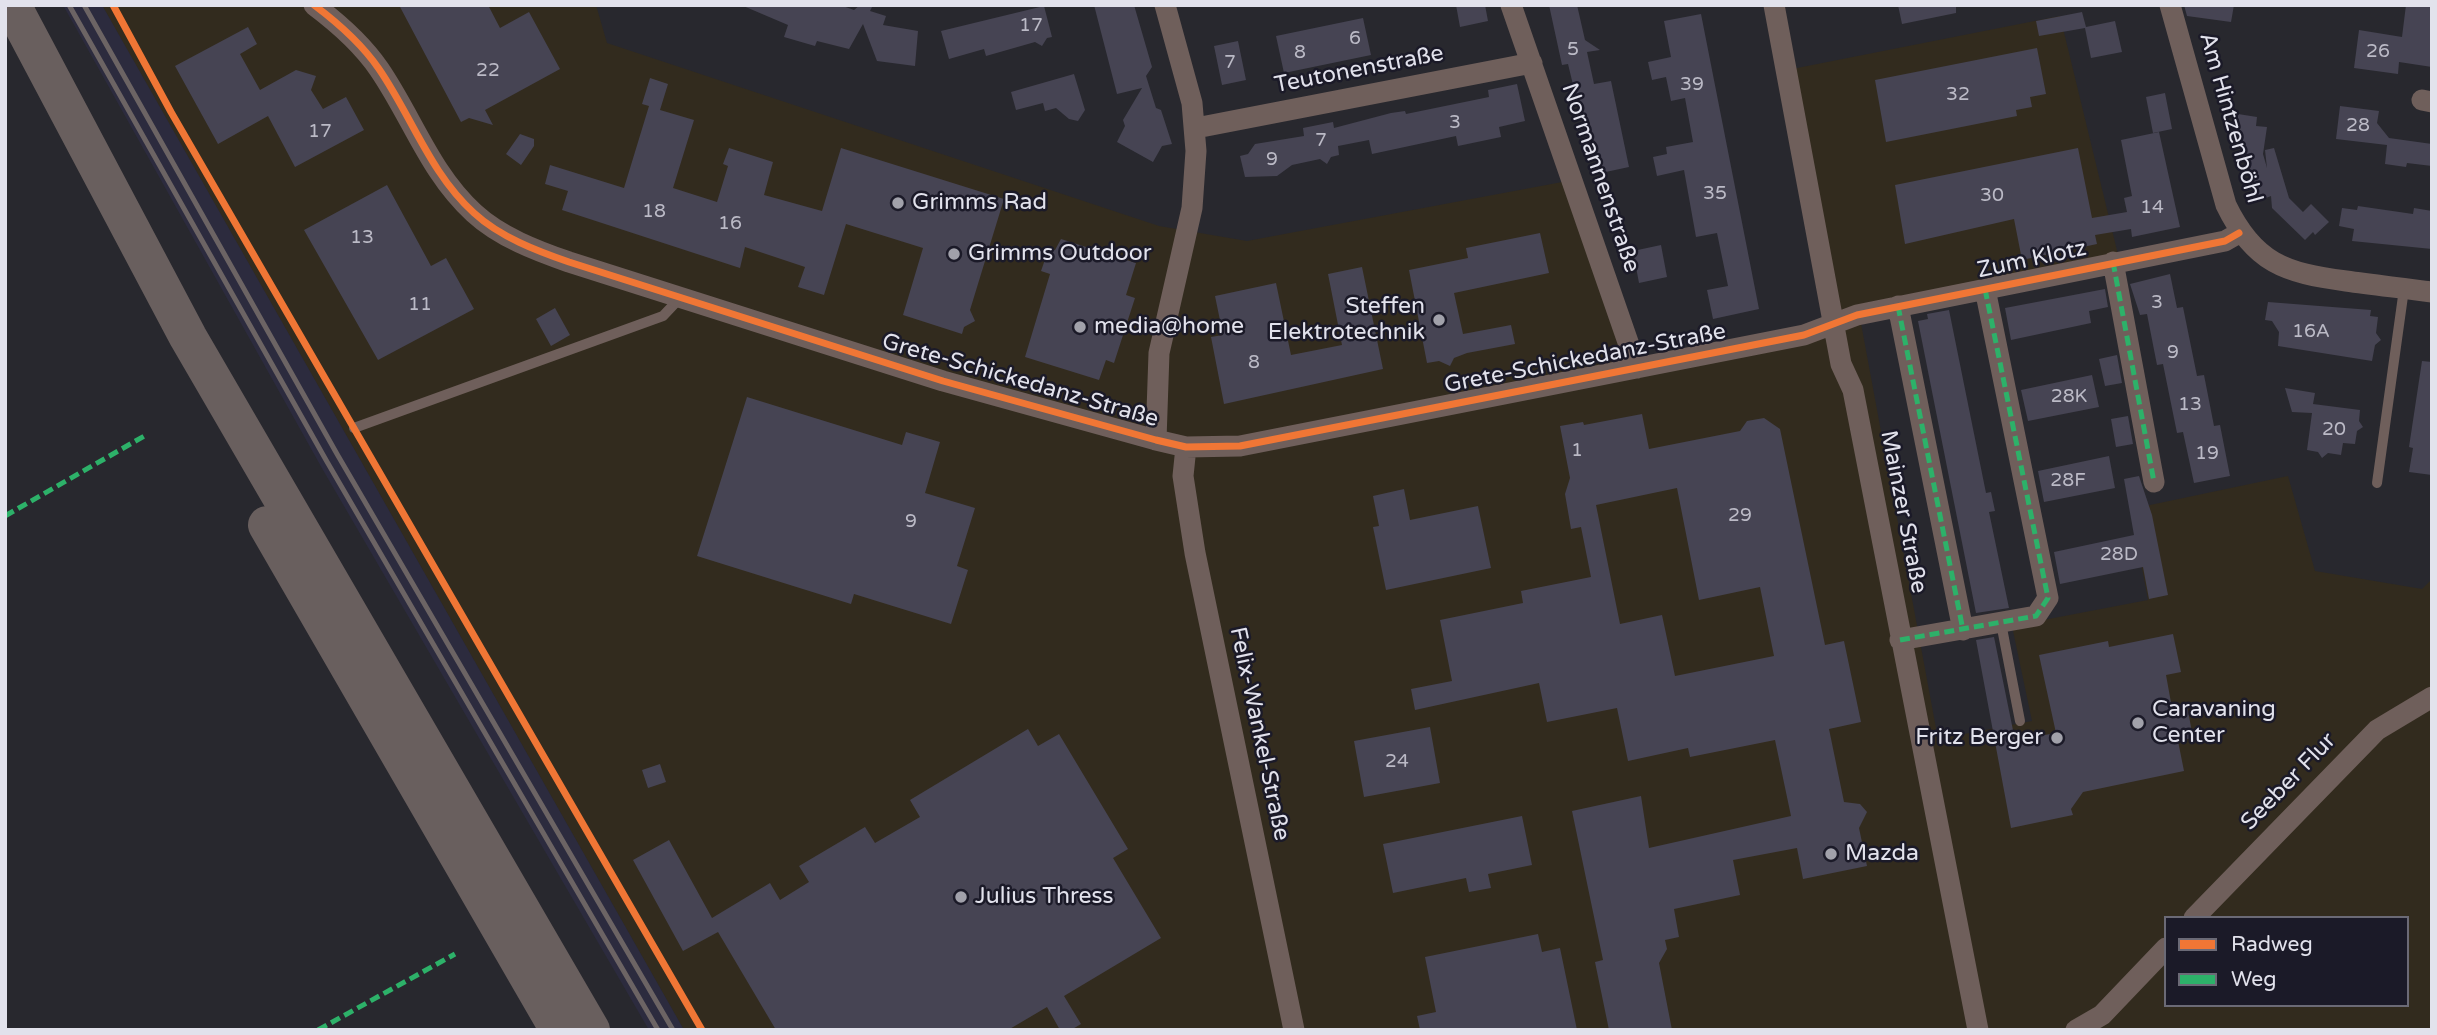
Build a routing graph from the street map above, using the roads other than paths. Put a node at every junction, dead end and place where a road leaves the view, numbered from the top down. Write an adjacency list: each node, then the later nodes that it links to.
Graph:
1 (12, 5): 32 (highway)
2 (314, 5): 15 (street, Grete-Schickedanz-Straße)
3 (1165, 5): 9 (street)
4 (1511, 5): 8 (street, Normannenstraße)
5 (1774, 5): 17 (street, Mainzer Straße)
6 (2170, 5): 10 (street, Am Hintzenböhl)
7 (5, 47): 31 (highway)
8 (1532, 63): 9 (street, Teutonenstraße); 18 (street, Normannenstraße)
9 (1196, 128): 20 (street)
10 (2239, 233): 11 (street, Zum Klotz); 13 (street, Am Hintzenböhl)
11 (2113, 262): 12 (street, Zum Klotz); 22 (street, Zum Klotz)
12 (1985, 289): 16 (street, Zum Klotz); 24 (street)
13 (2404, 289): 14 (street, Am Hintzenböhl); 23 (lane)
14 (2432, 292)
15 (680, 298): 19 (lane); 20 (street, Grete-Schickedanz-Straße)
16 (1898, 306): 17 (street, Zum Klotz); 25 (street)
17 (1834, 326): 18 (street, Grete-Schickedanz-Straße); 26 (street, Mainzer Straße)
18 (1637, 368): 21 (street, Grete-Schickedanz-Straße)
19 (354, 428)
20 (1156, 440): 21 (street, Grete-Schickedanz-Straße)
21 (1186, 447): 33 (street, Felix-Wankel-Straße)
22 (2154, 482)
23 (2377, 483)
24 (2001, 623): 25 (street); 28 (lane)
25 (1963, 630): 26 (street)
26 (1900, 640): 34 (street, Mainzer Straße)
27 (2432, 696): 29 (street, Seeber Flur)
28 (2020, 721)
29 (2196, 916)
30 (2164, 950): 35 (street)
31 (559, 1030)
32 (591, 1030)
33 (1294, 1030)
34 (1978, 1030)
35 (2076, 1030)

